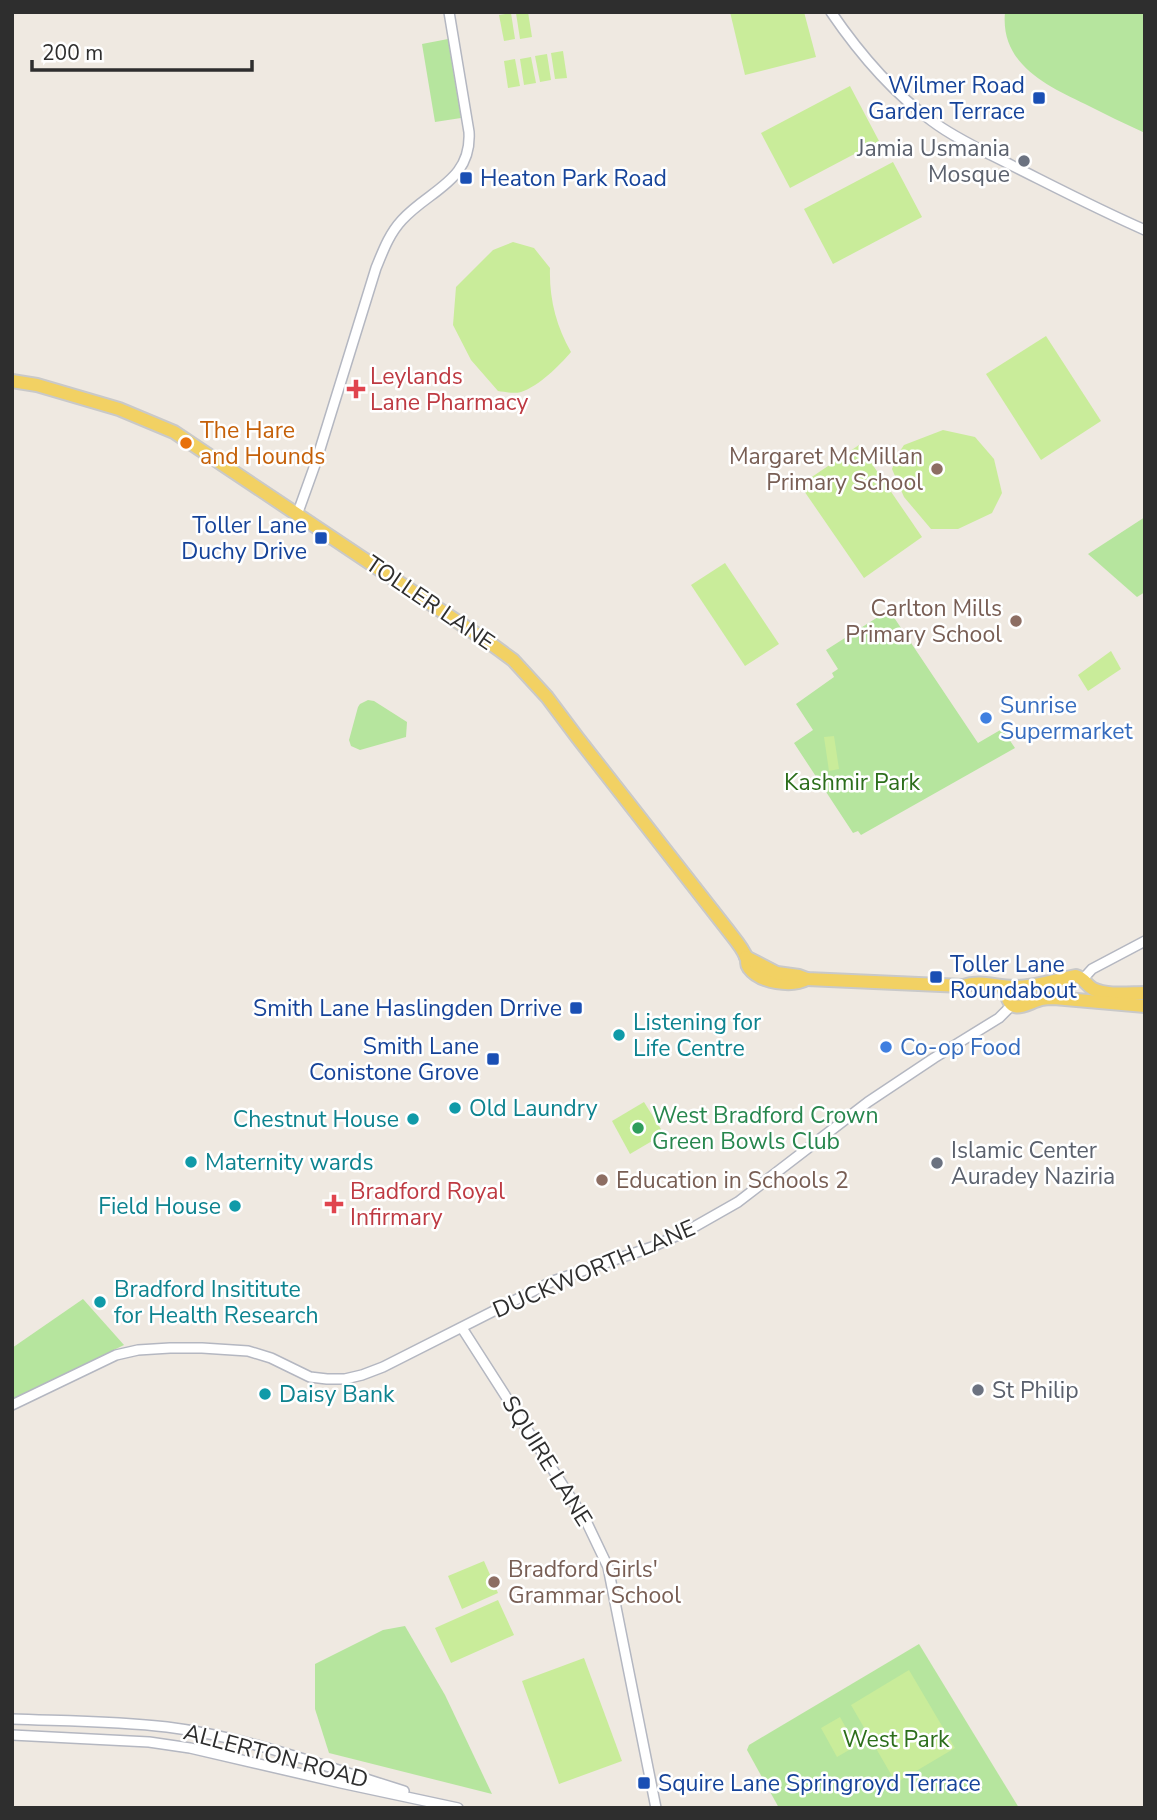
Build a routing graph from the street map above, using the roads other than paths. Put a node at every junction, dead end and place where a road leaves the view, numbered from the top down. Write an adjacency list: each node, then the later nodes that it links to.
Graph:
1 (449, 12): 5 (street)
2 (831, 12): 3 (street)
3 (1145, 230)
4 (12, 381): 5 (main road, TOLLER LANE)
5 (297, 514): 8 (main road, TOLLER LANE)
6 (1145, 941): 7 (street)
7 (1086, 983): 8 (main road, TOLLER LANE); 9 (main road); 10 (main road, TOLLER LANE)
8 (1011, 996): 9 (main road, TOLLER LANE); 11 (street, DUCKWORTH LANE)
9 (1077, 1000): 10 (main road, TOLLER LANE)
10 (1144, 1000)
11 (463, 1328): 12 (street, DUCKWORTH LANE); 16 (street, SQUIRE LANE)
12 (12, 1405)
13 (12, 1718): 15 (street, ALLERTON ROAD)
14 (12, 1735): 15 (street, ALLERTON ROAD)
15 (456, 1807)
16 (656, 1808)

